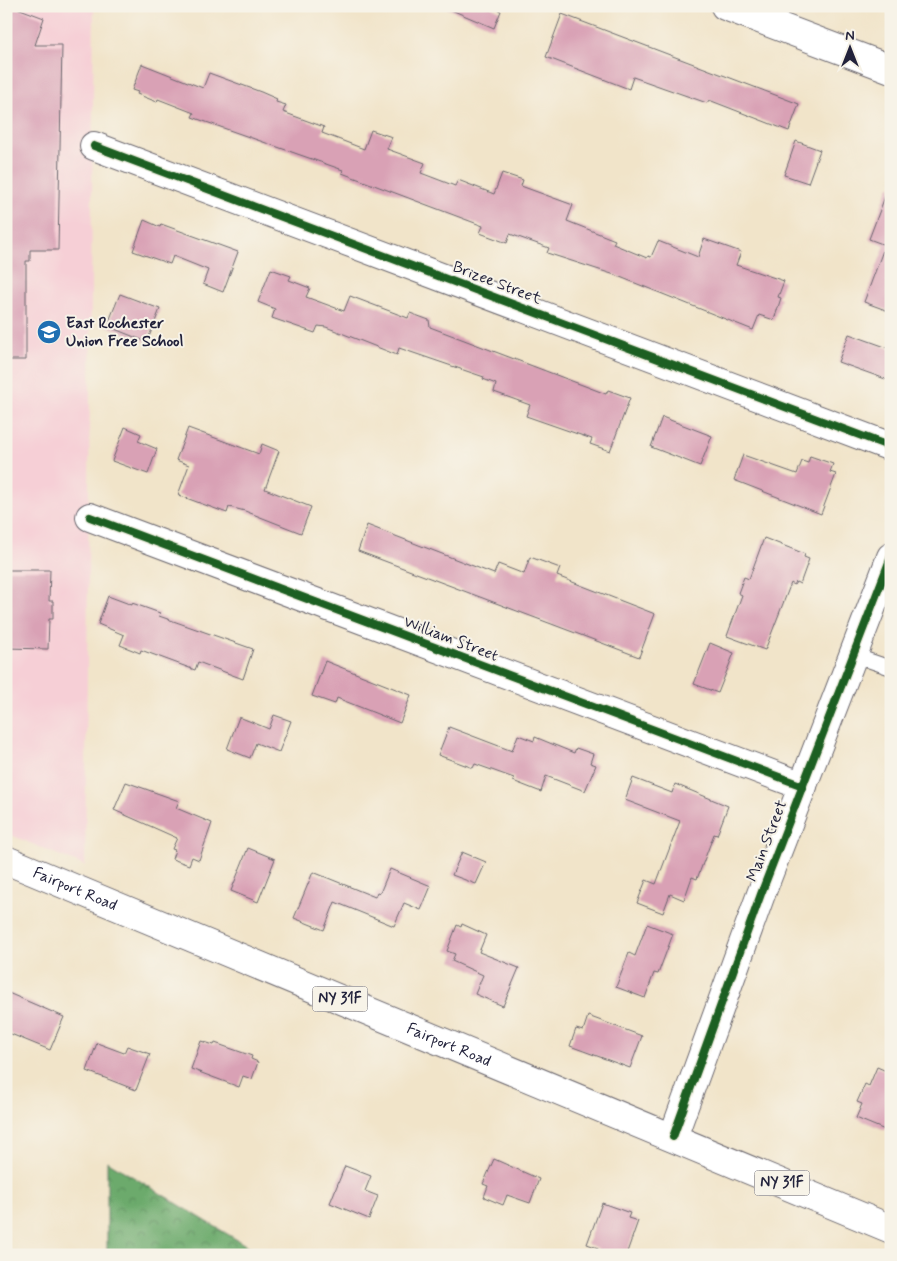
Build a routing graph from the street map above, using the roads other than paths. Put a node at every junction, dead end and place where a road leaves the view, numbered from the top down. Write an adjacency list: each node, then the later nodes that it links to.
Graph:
1 (725, 6): 2 (street)
2 (891, 69)
3 (94, 146): 4 (street, Brizee Street)
4 (891, 446)
5 (90, 518): 9 (street, William Street)
6 (891, 557): 7 (street, Main Street)
7 (853, 655): 8 (lane); 9 (street, Main Street)
8 (891, 668)
9 (803, 786): 11 (street, Main Street)
10 (6, 860): 11 (street, Fairport Road / NY 31F)
11 (673, 1137): 12 (street, Fairport Road / NY 31F)
12 (891, 1229)

